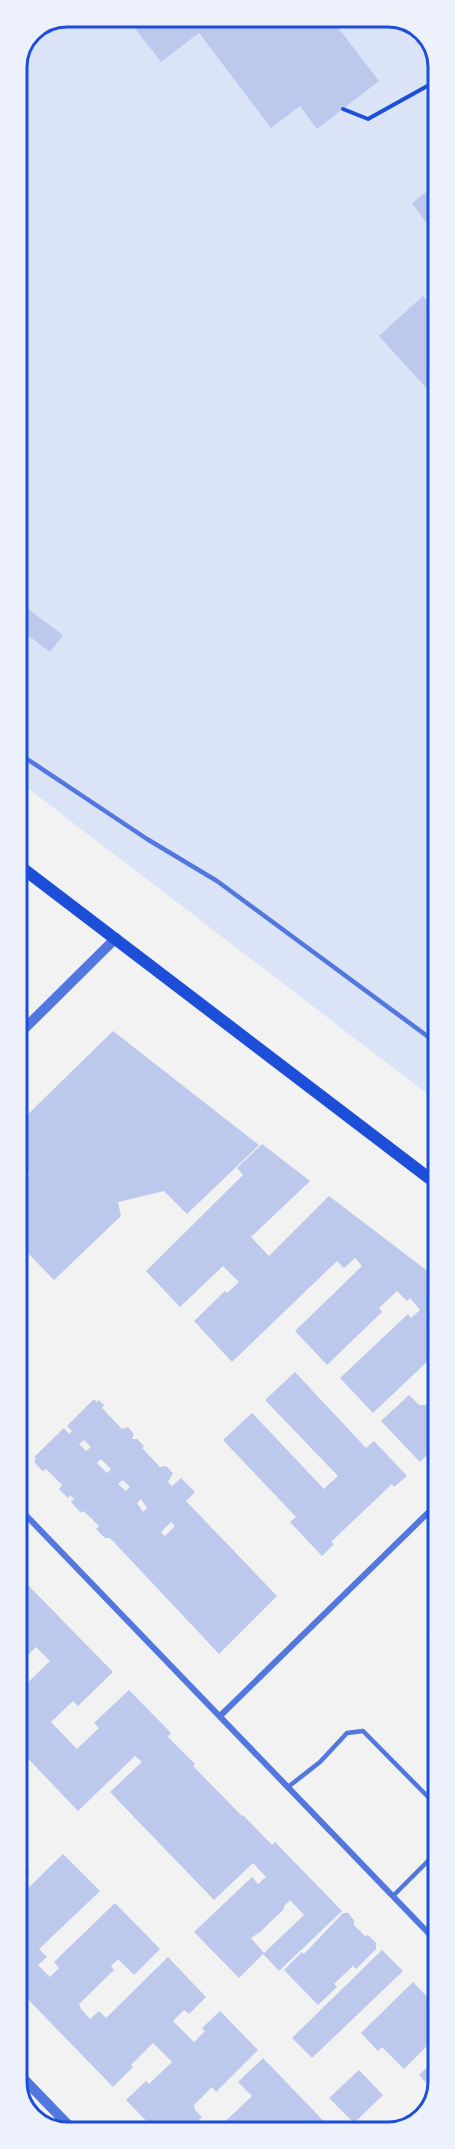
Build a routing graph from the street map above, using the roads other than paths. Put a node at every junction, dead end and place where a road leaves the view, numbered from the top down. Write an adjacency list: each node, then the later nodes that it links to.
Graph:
1 (27, 759): 5 (lane)
2 (27, 871): 3 (main road)
3 (116, 938): 4 (street); 6 (main road)
4 (27, 1026)
5 (428, 1037)
6 (428, 1177)
7 (428, 1513): 9 (street)
8 (27, 1516): 9 (street)
9 (220, 1716): 10 (street)
10 (288, 1787): 11 (lane); 13 (street)
11 (428, 1797)
12 (428, 1861): 13 (lane)
13 (393, 1896): 14 (street)
14 (428, 1933)
15 (27, 2082): 16 (street)
16 (65, 2122)

